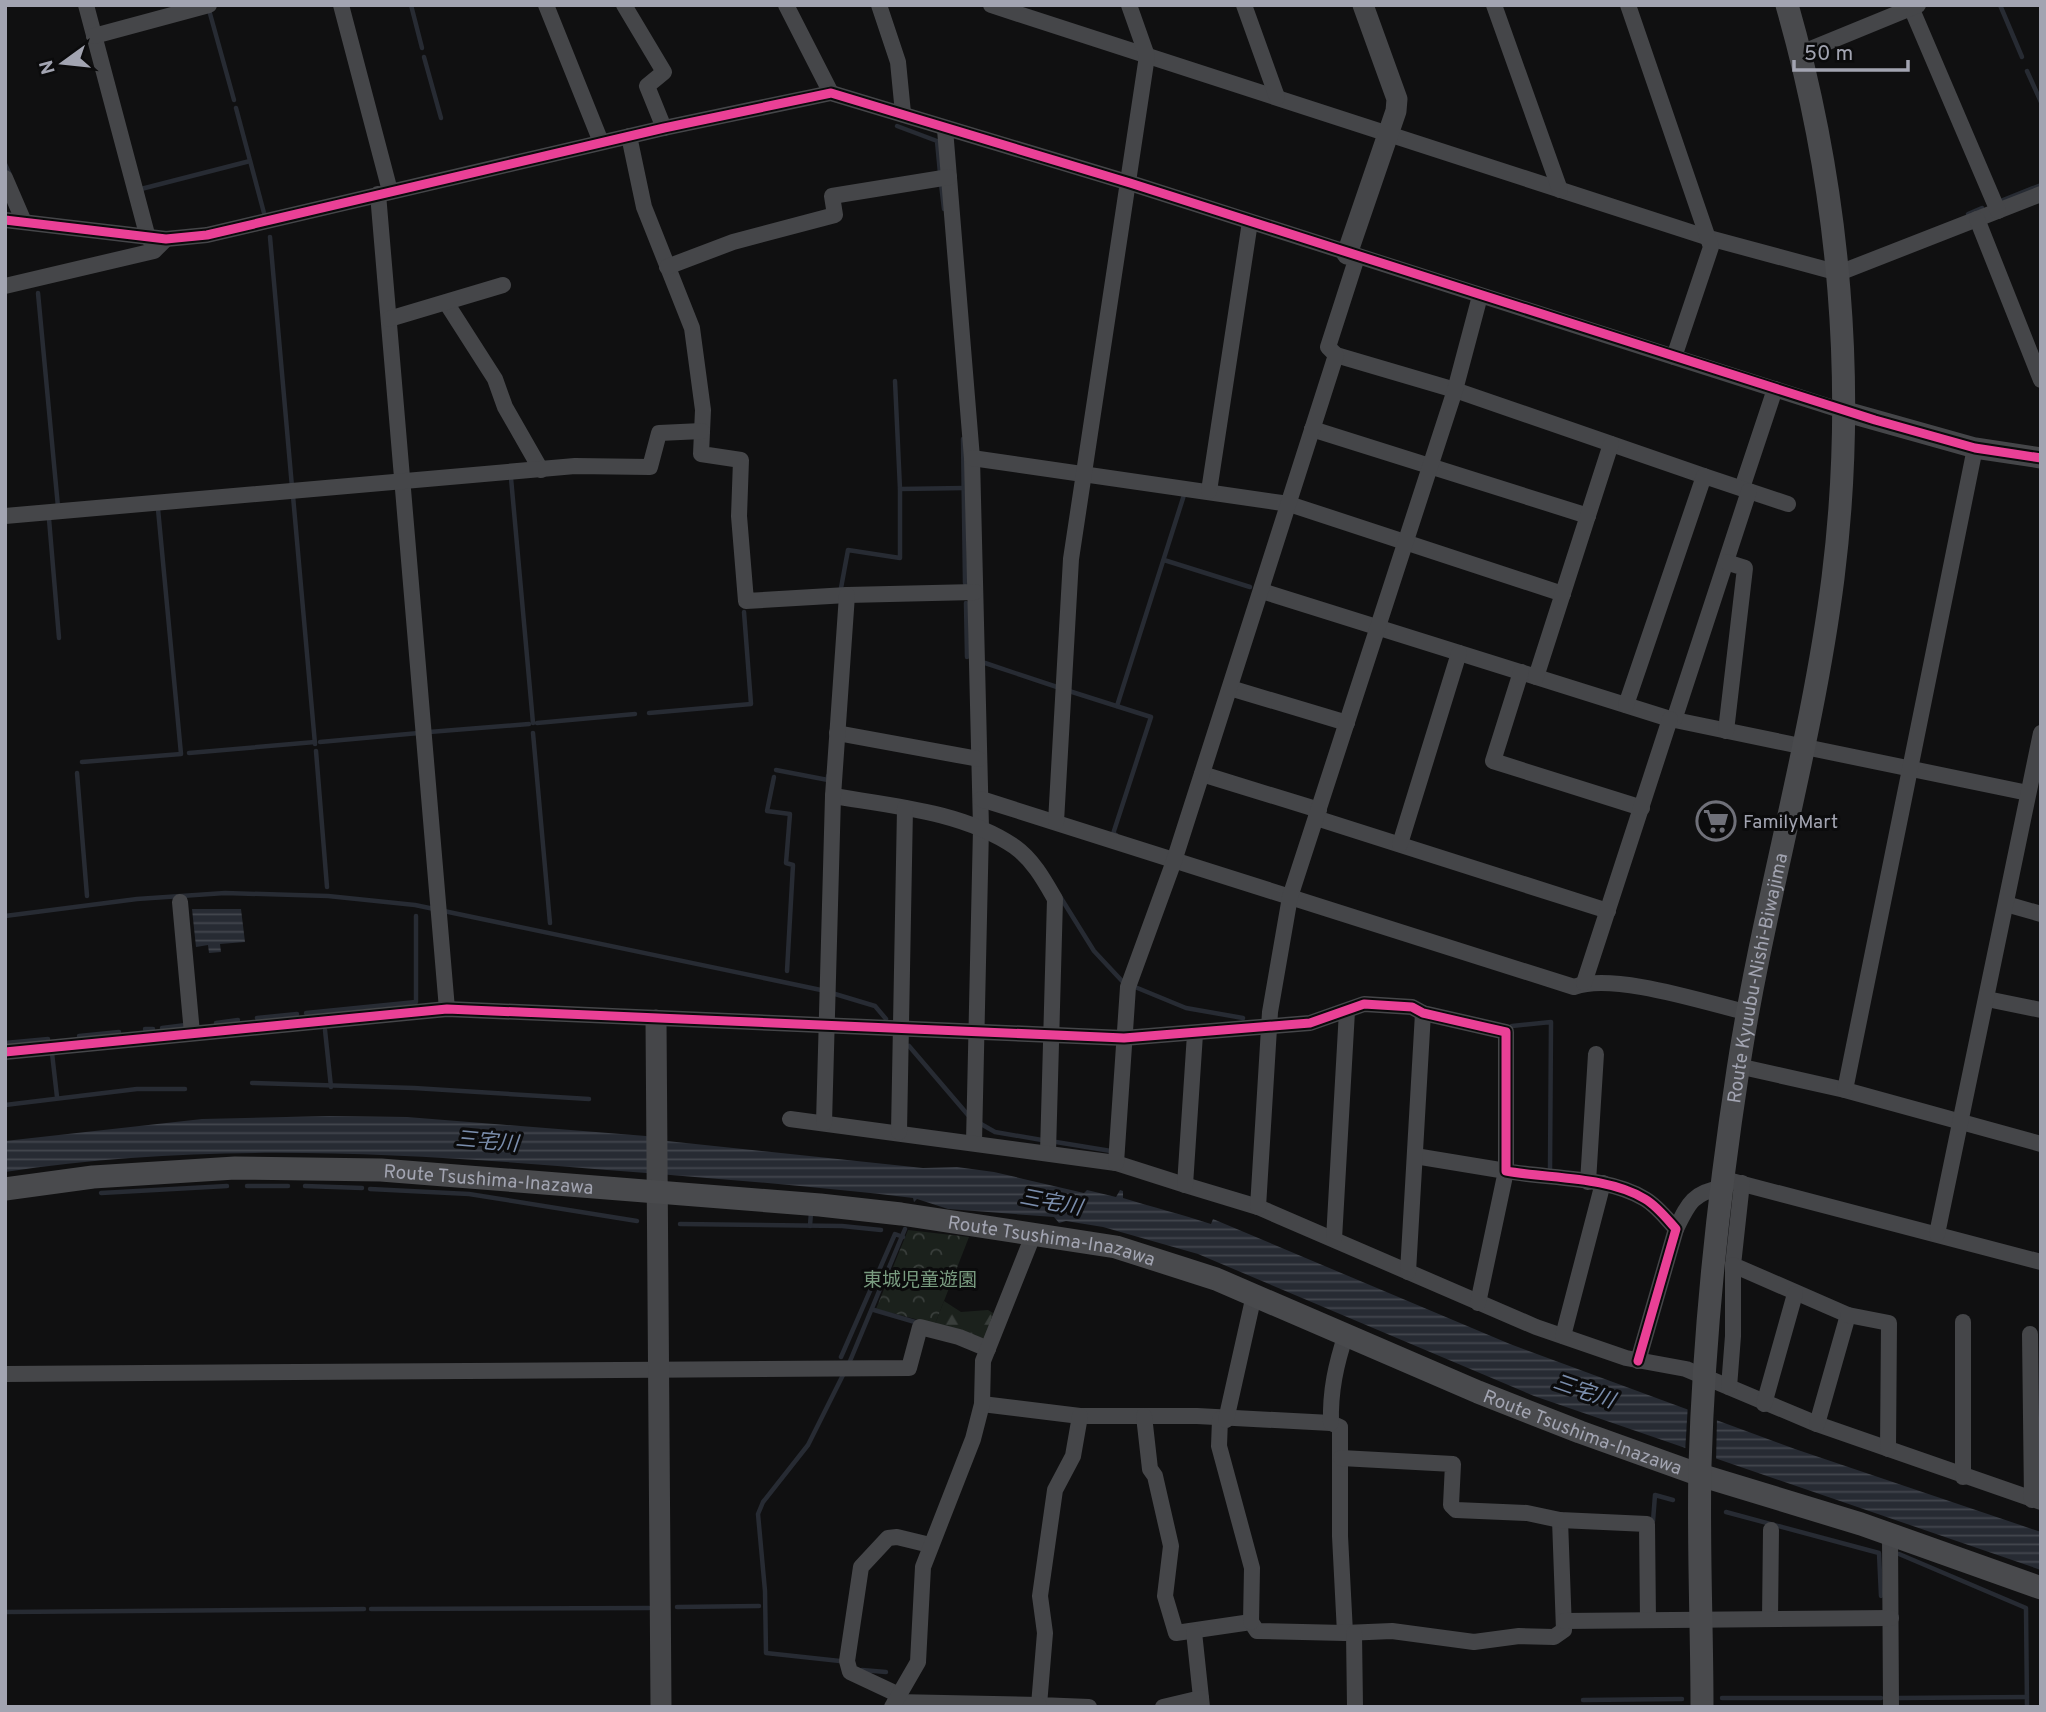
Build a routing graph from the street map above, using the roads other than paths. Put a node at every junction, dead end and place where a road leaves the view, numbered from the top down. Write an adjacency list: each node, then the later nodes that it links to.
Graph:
1 (86, 5): 16 (street)
2 (209, 5): 16 (street)
3 (341, 5): 31 (street)
4 (546, 5): 26 (street)
5 (624, 5): 22 (street)
6 (786, 5): 19 (street)
7 (879, 5): 21 (street)
8 (1129, 5): 18 (street)
9 (1244, 5): 20 (street)
10 (1363, 5): 24 (street)
11 (1494, 5): 30 (street)
12 (1628, 5): 39 (street)
13 (1787, 5): 17 (main road, Route Kyuubu-Nishi-Biwajima)
14 (997, 6): 18 (street)
15 (1914, 6): 17 (street); 33 (street)
16 (94, 36): 38 (street)
17 (1801, 53): 43 (main road, Route Kyuubu-Nishi-Biwajima)
18 (1147, 56): 20 (street); 29 (street)
19 (831, 93): 21 (street); 22 (street)
20 (1277, 97): 24 (street)
21 (903, 113): 23 (street)
22 (664, 128): 25 (street)
23 (945, 128): 27 (street); 29 (street)
24 (1388, 134): 30 (street); 41 (street)
25 (629, 136): 26 (street); 42 (street)
26 (601, 142): 31 (street)
27 (949, 177): 42 (street); 59 (street)
28 (5, 178): 36 (street)
29 (1130, 183): 37 (street); 63 (street)
30 (1560, 190): 39 (street)
31 (384, 193): 40 (street); 48 (street)
32 (2041, 194): 33 (street)
33 (1998, 211): 34 (street)
34 (1977, 219): 43 (street); 51 (street)
35 (5, 220): 36 (street)
36 (24, 222): 38 (street)
37 (1250, 222): 41 (street); 67 (street)
38 (148, 238): 40 (street)
39 (1709, 238): 43 (street); 50 (street)
40 (166, 239): 45 (street)
41 (1352, 255): 46 (street); 49 (street)
42 (667, 267): 56 (street)
43 (1839, 273): 54 (main road, Route Kyuubu-Nishi-Biwajima)
44 (503, 285): 47 (street)
45 (5, 286)
46 (1480, 296): 50 (street); 53 (street)
47 (447, 304): 48 (street); 62 (street)
48 (389, 319): 65 (street)
49 (1336, 355): 53 (street); 55 (street)
50 (1674, 357): 52 (street)
51 (2041, 380)
52 (1775, 389): 54 (street); 66 (street)
53 (1455, 390): 57 (street); 61 (street)
54 (1843, 411): 58 (street); 88 (main road, Route Kyuubu-Nishi-Biwajima)
55 (1312, 429): 61 (street); 68 (street)
56 (702, 431): 62 (street); 77 (street)
57 (1611, 444): 64 (street); 71 (street)
58 (1975, 448): 60 (street); 90 (street)
59 (972, 458): 63 (street); 75 (street)
60 (2041, 458)
61 (1430, 468): 71 (street); 72 (street)
62 (541, 470): 65 (street)
63 (1085, 474): 67 (street); 99 (street)
64 (1704, 477): 66 (street); 82 (street)
65 (403, 482): 70 (street); 110 (street)
66 (1746, 489): 69 (street); 73 (street)
67 (1209, 491): 68 (street)
68 (1289, 504): 72 (street); 74 (street)
69 (1788, 504)
70 (5, 516)
71 (1588, 516): 76 (street)
72 (1405, 544): 76 (street); 78 (street)
73 (1726, 562): 83 (street); 85 (street)
74 (1262, 591): 78 (street); 81 (street)
75 (975, 592): 77 (street); 89 (street)
76 (1563, 594): 80 (street)
77 (847, 595): 86 (street)
78 (1379, 628): 79 (street); 84 (street)
79 (1459, 653): 80 (street); 101 (street)
80 (1529, 675): 82 (street); 97 (street)
81 (1230, 688): 84 (street); 92 (street)
82 (1626, 705): 83 (street)
83 (1672, 719): 85 (street); 97 (street)
84 (1347, 723): 98 (street)
85 (1726, 731): 88 (street)
86 (837, 733): 89 (street); 94 (street)
87 (2041, 733): 91 (street)
88 (1803, 748): 90 (street); 114 (main road, Route Kyuubu-Nishi-Biwajima)
89 (979, 759): 95 (street)
90 (1910, 769): 93 (street); 127 (street)
91 (2037, 770): 93 (street)
92 (1202, 774): 98 (street); 102 (street)
93 (2028, 793): 105 (street)
94 (833, 796): 96 (street); 116 (street)
95 (981, 799): 99 (street); 100 (street)
96 (905, 808): 100 (street); 118 (street)
97 (1642, 808): 106 (street)
98 (1317, 814): 101 (street); 103 (street)
99 (1056, 822): 102 (street)
100 (981, 828): 119 (street); 122 (street)
101 (1399, 844): 106 (street)
102 (1174, 862): 103 (street); 123 (street)
103 (1290, 897): 108 (street); 117 (street)
104 (180, 902): 120 (street)
105 (2006, 904): 107 (street); 109 (street)
106 (1608, 912): 108 (street)
107 (2041, 914)
108 (1584, 984): 114 (street)
109 (1987, 999): 111 (street); 129 (street)
110 (447, 1009): 115 (street); 120 (street)
111 (2041, 1010)
112 (1347, 1011): 113 (street); 117 (street); 147 (street)
113 (1423, 1013): 135 (street); 137 (street)
114 (1749, 1013): 126 (main road, Route Kyuubu-Nishi-Biwajima)
115 (656, 1020): 116 (street); 142 (street)
116 (827, 1023): 118 (street); 130 (street)
117 (1269, 1026): 121 (street); 143 (street)
118 (903, 1028): 119 (street); 131 (street)
119 (977, 1032): 122 (street); 132 (street)
120 (192, 1033): 124 (street)
121 (1195, 1034): 123 (street); 140 (street)
122 (1054, 1035): 123 (street); 134 (street)
123 (1124, 1038): 136 (street)
124 (5, 1052)
125 (1596, 1054): 138 (street)
126 (1738, 1066): 127 (street); 139 (main road, Route Kyuubu-Nishi-Biwajima)
127 (1846, 1090): 129 (street)
128 (790, 1119): 130 (street)
129 (1961, 1122): 133 (street); 146 (street)
130 (824, 1123): 131 (street)
131 (899, 1132): 132 (street)
132 (974, 1142): 134 (street)
133 (2041, 1144)
134 (1048, 1152): 136 (street)
135 (1415, 1156): 137 (street); 150 (street)
136 (1116, 1163): 140 (street)
137 (1506, 1171): 138 (street); 153 (street)
138 (1595, 1183): 144 (street); 158 (street)
139 (1729, 1183): 144 (street); 146 (street); 149 (street); 173 (main road, Route Kyuubu-Nishi-Biwajima)
140 (1185, 1185): 143 (street)
141 (5, 1189): 142 (main road, Route Tsushima-Inazawa)
142 (657, 1189): 145 (main road, Route Tsushima-Inazawa); 161 (street)
143 (1258, 1207): 147 (street)
144 (1676, 1229): 160 (street)
145 (1034, 1233): 152 (main road, Route Tsushima-Inazawa); 159 (street)
146 (1937, 1234): 148 (street)
147 (1334, 1239): 150 (street)
148 (2041, 1262)
149 (1733, 1265): 151 (street); 163 (street)
150 (1408, 1272): 153 (street)
151 (1795, 1294): 154 (street); 165 (street)
152 (1254, 1295): 156 (main road, Route Tsushima-Inazawa); 168 (street)
153 (1478, 1303): 158 (street)
154 (1848, 1315): 170 (street); 171 (street)
155 (1963, 1322): 174 (street)
156 (1346, 1334): 169 (street); 173 (main road, Route Tsushima-Inazawa)
157 (2030, 1335): 175 (street)
158 (1563, 1336): 160 (street)
159 (988, 1349): 161 (street); 164 (street)
160 (1638, 1361): 163 (street)
161 (658, 1369): 162 (street); 192 (street)
162 (5, 1374)
163 (1729, 1387): 165 (street)
164 (982, 1404): 166 (street); 179 (street)
165 (1764, 1404): 170 (street)
166 (1080, 1416): 167 (street); 191 (street)
167 (1144, 1416): 168 (street); 187 (street)
168 (1223, 1419): 169 (street); 186 (street)
169 (1331, 1423): 172 (street)
170 (1817, 1424): 171 (street)
171 (1888, 1449): 174 (street)
172 (1341, 1458): 176 (street); 188 (street)
173 (1700, 1468): 178 (main road, Route Tsushima-Inazawa); 182 (main road, Route Kyuubu-Nishi-Biwajima)
174 (1963, 1477): 175 (street)
175 (2037, 1501)
176 (1560, 1520): 184 (street); 185 (street)
177 (1771, 1530): 183 (street)
178 (1890, 1536): 180 (main road, Route Tsushima-Inazawa); 181 (street)
179 (930, 1545): 189 (street); 189 (street)
180 (2041, 1588)
181 (1891, 1618): 183 (street); 197 (street)
182 (1701, 1619): 183 (street); 184 (street); 196 (main road, Route Kyuubu-Nishi-Biwajima)
183 (1770, 1619)
184 (1648, 1620): 185 (street)
185 (1564, 1621): 188 (street)
186 (1251, 1622): 187 (street); 188 (street)
187 (1194, 1632): 190 (street)
188 (1350, 1633): 195 (street)
189 (895, 1701): 191 (street)
190 (1202, 1703): 194 (street)
191 (1039, 1705): 193 (street)
192 (661, 1707)
193 (1089, 1707)
194 (1163, 1707)
195 (1355, 1707)
196 (1702, 1707)
197 (1891, 1707)

